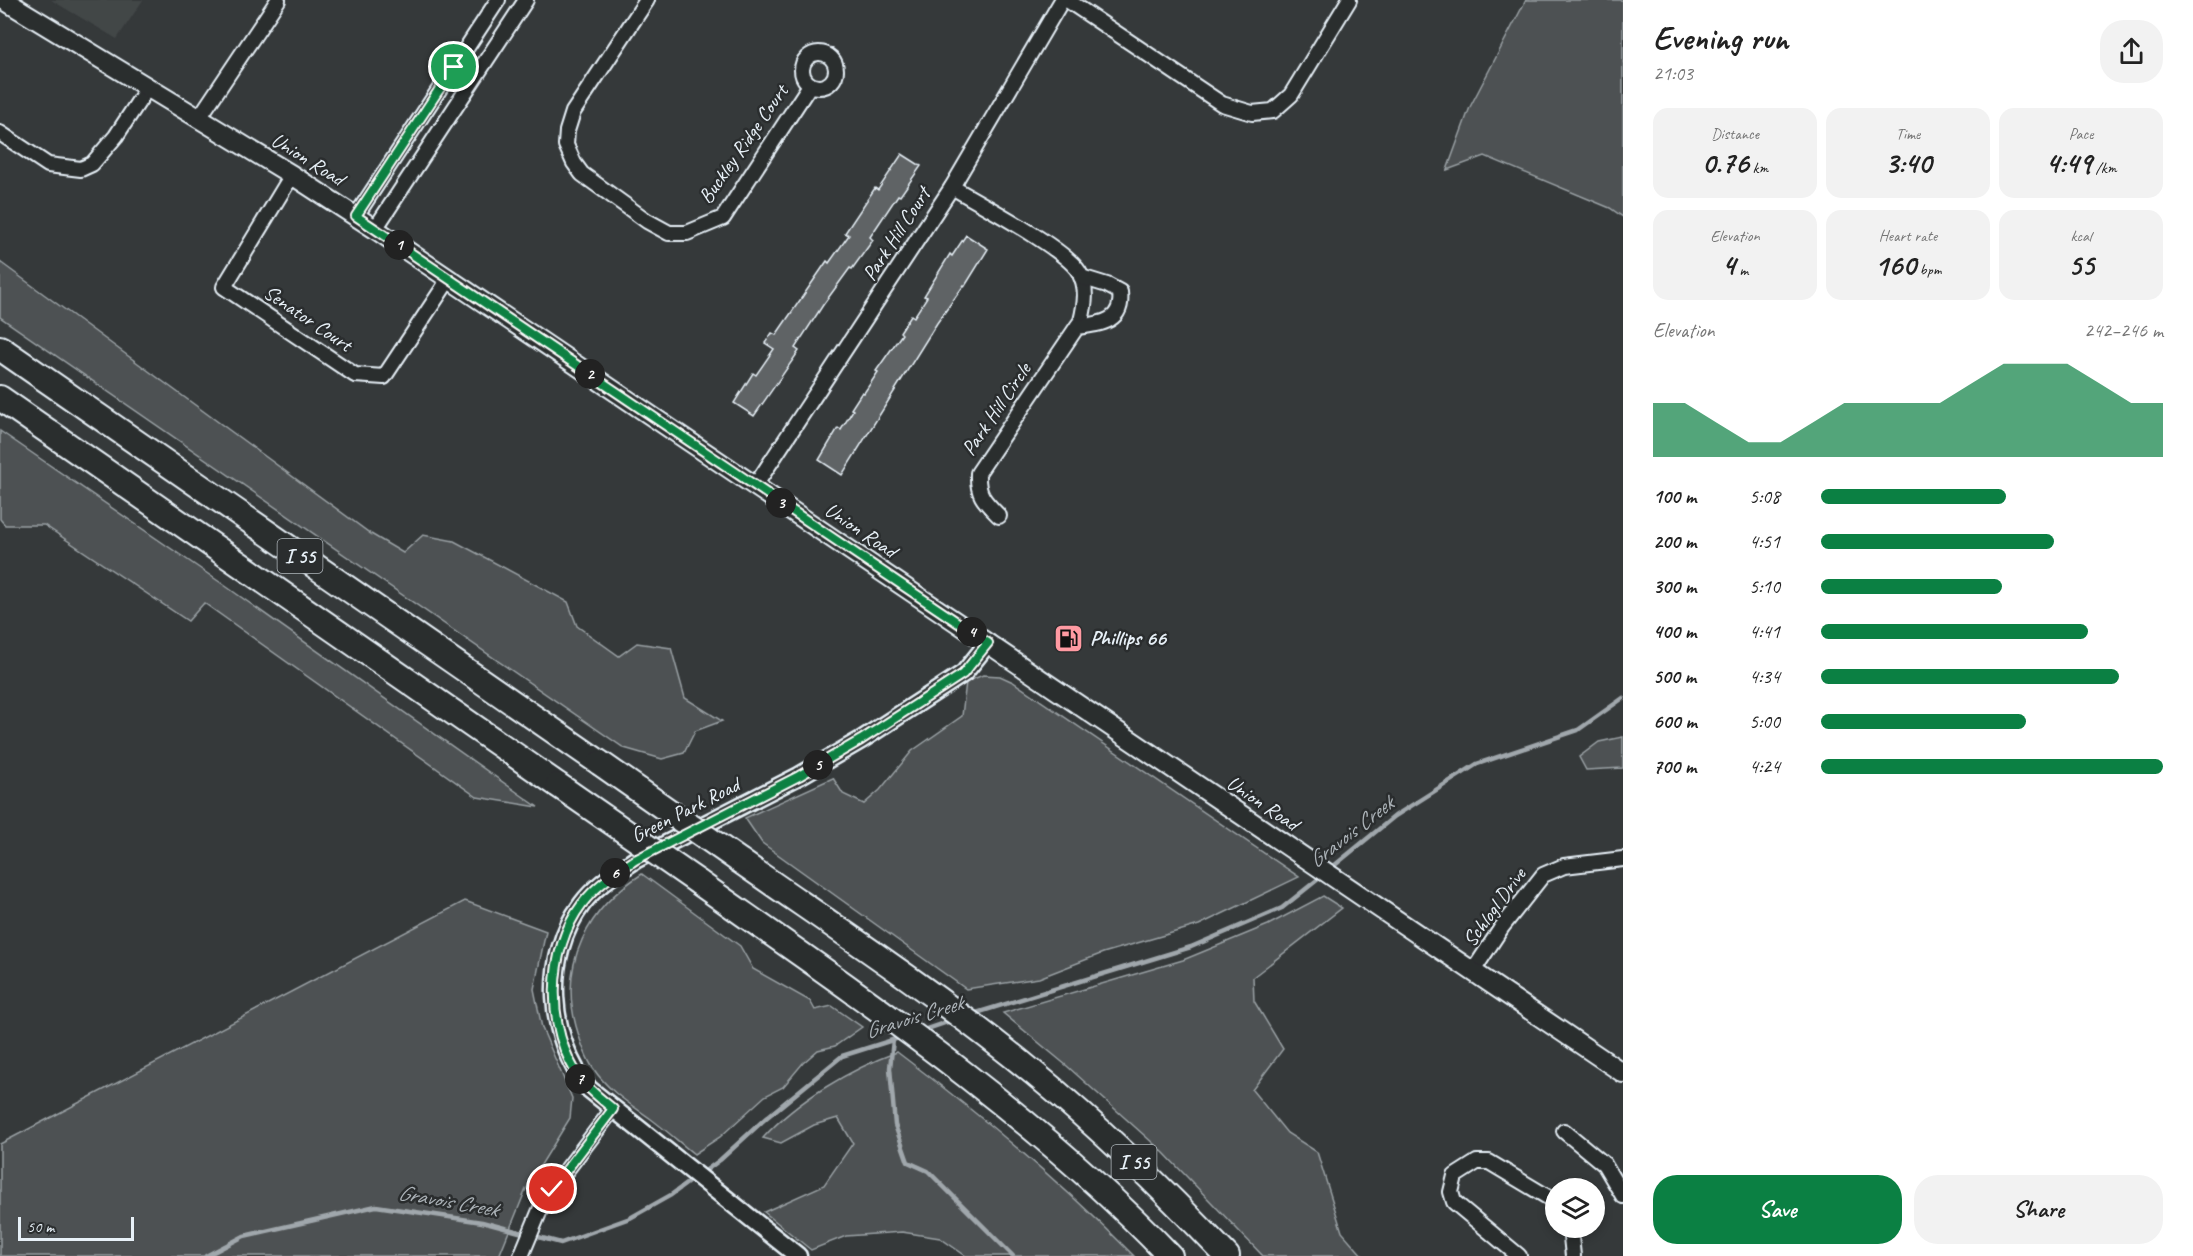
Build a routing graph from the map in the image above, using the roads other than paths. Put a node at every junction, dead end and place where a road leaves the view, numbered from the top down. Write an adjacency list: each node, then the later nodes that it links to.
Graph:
1 (4, 0): 10 (main road, Union Road)
2 (278, 0): 11 (street)
3 (498, 0): 15 (street)
4 (526, 0): 16 (street)
5 (647, 0): 9 (street, Buckley Ridge Court)
6 (1062, 0): 14 (street, Park Hill Court)
7 (1068, 0): 8 (street)
8 (1349, 0)
9 (810, 85)
10 (148, 87): 11 (main road, Union Road); 12 (street)
11 (199, 117): 13 (main road, Union Road)
12 (0, 133)
13 (292, 175): 15 (main road, Union Road); 18 (street, Senator Court)
14 (952, 187): 17 (street); 22 (street, Park Hill Court)
15 (356, 216): 16 (main road, Union Road)
16 (375, 229): 18 (main road, Union Road)
17 (1081, 277): 19 (street, Park Hill Circle); 19 (street)
18 (449, 279): 22 (main road, Union Road)
19 (1077, 327): 23 (street, Park Hill Circle)
20 (0, 348): 36 (highway, I 55, bridge)
21 (0, 399): 35 (highway, I 55, bridge)
22 (755, 486): 24 (main road, Union Road)
23 (999, 516)
24 (988, 643): 26 (main road, Union Road); 28 (street, Green Park Road)
25 (1623, 859): 26 (street, Schlogl Drive)
26 (1473, 971): 27 (main road, Union Road)
27 (1623, 1073)
28 (613, 1109): 33 (street); 34 (street, Green Park Road)
29 (1564, 1131): 31 (street)
30 (1545, 1195): 37 (street)
31 (1623, 1196)
32 (1571, 1238): 38 (street)
33 (521, 1256)
34 (798, 1256)
35 (1170, 1256)
36 (1227, 1256)
37 (1519, 1256)
38 (1573, 1256)

